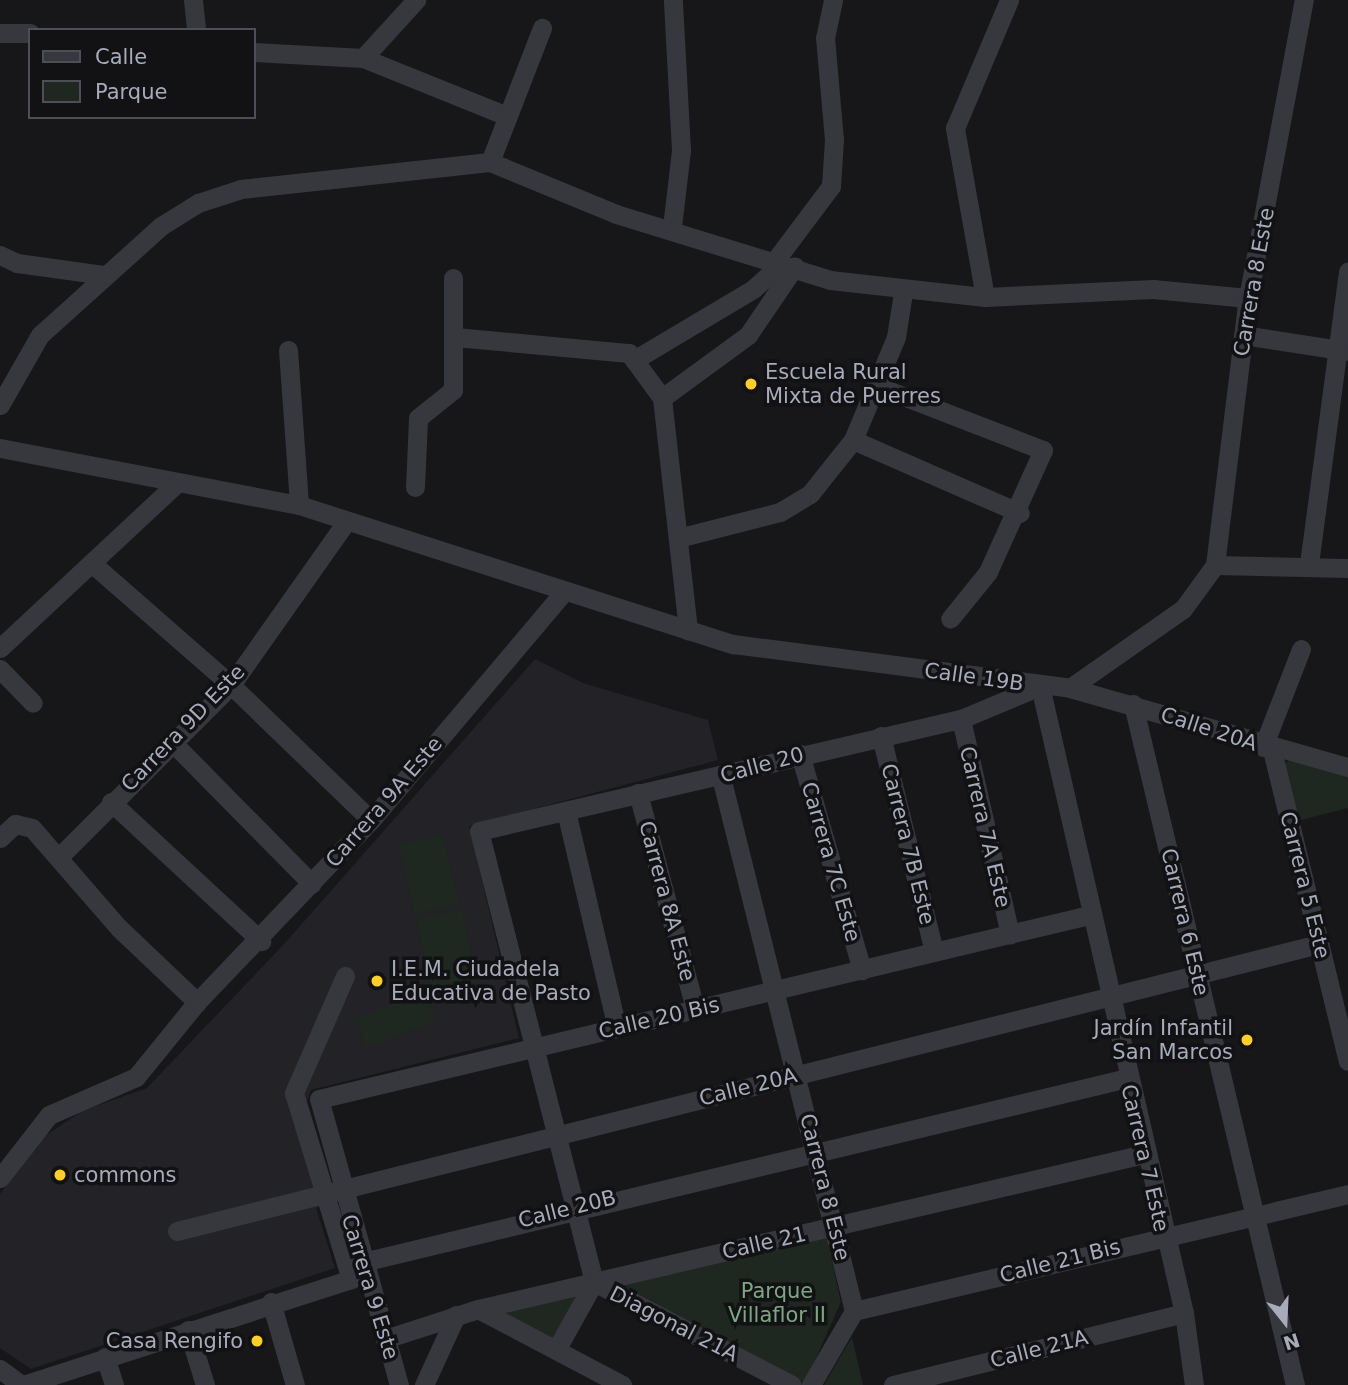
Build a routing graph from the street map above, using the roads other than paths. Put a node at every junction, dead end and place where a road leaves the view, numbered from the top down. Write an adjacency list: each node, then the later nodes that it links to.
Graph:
1 (193, 0): 7 (street)
2 (416, 0): 12 (street)
3 (673, 0): 15 (street)
4 (833, 0): 17 (street)
5 (1009, 0): 22 (street)
6 (1304, 0): 23 (street, Carrera 8 Este)
7 (197, 28)
8 (542, 28): 13 (street)
9 (0, 33): 10 (street)
10 (28, 33)
11 (256, 52): 12 (street)
12 (363, 58): 13 (street)
13 (505, 115): 14 (street)
14 (490, 162): 15 (street); 19 (street)
15 (673, 227): 17 (street)
16 (0, 255): 19 (street)
17 (783, 264): 21 (street); 28 (street); 30 (street)
18 (1348, 272): 27 (street)
19 (103, 275): 31 (street)
20 (453, 278): 25 (street)
21 (903, 293): 22 (street); 29 (street)
22 (985, 297): 23 (street)
23 (1248, 298): 24 (street, Carrera 8 Este)
24 (1243, 335): 27 (street); 41 (street, Carrera 8 Este)
25 (455, 337): 28 (street); 35 (street)
26 (288, 350): 36 (street)
27 (1341, 350): 40 (street)
28 (634, 360): 30 (street)
29 (877, 386): 32 (street); 37 (street)
30 (662, 398): 39 (street)
31 (0, 405)
32 (853, 440): 37 (street); 39 (street)
33 (0, 448): 34 (street, Calle 19B)
34 (177, 483): 36 (street, Calle 19B); 42 (street)
35 (415, 487)
36 (299, 505): 38 (street, Calle 19B)
37 (1020, 513): 45 (street)
38 (346, 522): 44 (street, Calle 19B); 50 (street, Carrera 9D Este)
39 (678, 538): 46 (street)
40 (1309, 564): 41 (street); 43 (street)
41 (1215, 565): 52 (street)
42 (95, 566): 47 (street); 50 (street)
43 (1348, 568)
44 (562, 594): 46 (street, Calle 19B); 65 (street, Carrera 9A Este)
45 (950, 619)
46 (688, 631): 51 (street, Calle 19B)
47 (0, 648)
48 (1301, 649): 58 (street)
49 (0, 668): 53 (street)
50 (231, 685): 57 (street, Carrera 9D Este); 65 (street)
51 (1040, 686): 52 (street, Calle 19B); 55 (street, Calle 20); 69 (street, Carrera 7 Este)
52 (1070, 688): 54 (street, Calle 20A)
53 (33, 703)
54 (1133, 704): 58 (street, Calle 20A); 75 (street, Carrera 6 Este)
55 (961, 719): 56 (street, Calle 20); 70 (street, Carrera 7A Este)
56 (881, 736): 59 (street, Calle 20); 73 (street, Carrera 7B Este)
57 (172, 742): 63 (street, Carrera 9D Este); 68 (street)
58 (1267, 748): 60 (street, Calle 20A); 72 (street, Carrera 5 Este)
59 (800, 754): 61 (street, Calle 20); 74 (street, Carrera 7C Este)
60 (1347, 763)
61 (721, 777): 62 (street, Calle 20); 77 (street, Carrera 8 Este)
62 (638, 793): 64 (street, Calle 20); 80 (street, Carrera 8A Este)
63 (111, 803): 67 (street, Carrera 9D Este); 71 (street)
64 (566, 811): 81 (street); 82 (street, Calle 20)
65 (371, 820): 68 (street, Carrera 9A Este)
66 (0, 838): 67 (street)
67 (60, 856): 79 (street)
68 (312, 884): 71 (street, Carrera 9A Este)
69 (1089, 915): 70 (street, Calle 20 Bis); 78 (street, Carrera 7 Este)
70 (1010, 934): 73 (street, Calle 20 Bis)
71 (261, 941): 79 (street, Carrera 9A Este)
72 (1319, 944): 75 (street, Calle 20A); 83 (street, Carrera 5 Este)
73 (934, 952): 74 (street, Calle 20 Bis)
74 (862, 970): 77 (street, Calle 20 Bis)
75 (1198, 974): 78 (street, Calle 20A); 93 (street, Carrera 6 Este)
76 (345, 976): 90 (street)
77 (777, 990): 80 (street, Calle 20 Bis); 84 (street, Carrera 8 Este)
78 (1108, 997): 84 (street, Calle 20A); 85 (street, Carrera 7 Este)
79 (197, 1002): 89 (street, Carrera 9A Este)
80 (695, 1009): 81 (street, Calle 20 Bis)
81 (617, 1028): 82 (street, Calle 20 Bis)
82 (534, 1048): 86 (street); 90 (street, Calle 20 Bis)
83 (1348, 1061)
84 (799, 1074): 86 (street, Calle 20A); 87 (street, Carrera 8 Este)
85 (1127, 1078): 87 (street, Calle 20B); 88 (street, Carrera 7 Este)
86 (556, 1136): 90 (street, Calle 20A); 92 (street)
87 (814, 1149): 92 (street, Calle 20B); 94 (street, Carrera 8 Este)
88 (1144, 1154): 94 (street, Calle 21); 96 (street, Carrera 7 Este)
89 (0, 1178)
90 (334, 1192): 95 (street, Calle 20A); 97 (street, Carrera 9 Este); 98 (street)
91 (1348, 1194): 93 (street, Calle 21 Bis)
92 (574, 1207): 97 (street, Calle 20B); 99 (street)
93 (1254, 1216): 96 (street, Calle 21 Bis); 122 (street, Carrera 6 Este)
94 (836, 1227): 99 (street, Calle 21); 102 (street, Carrera 8 Este)
95 (177, 1231)
96 (1163, 1236): 102 (street, Calle 21 Bis); 103 (street, Carrera 7 Este)
97 (363, 1262): 98 (street); 106 (street, Carrera 9 Este)
98 (351, 1279): 100 (street)
99 (594, 1282): 101 (street, Calle 21); 107 (street); 118 (street, Diagonal 21A)
100 (271, 1302): 105 (street); 114 (street)
101 (478, 1309): 104 (street, Calle 21); 107 (street)
102 (854, 1311): 119 (street)
103 (1184, 1313): 120 (street, Calle 21A); 121 (street, Carrera 7 Este)
104 (456, 1315): 106 (street, Calle 21); 116 (street)
105 (188, 1330): 108 (street); 113 (street)
106 (385, 1339): 110 (street, Carrera 9 Este)
107 (556, 1350): 117 (street)
108 (105, 1357): 111 (street); 112 (street)
109 (0, 1369): 111 (street)
110 (398, 1380): 115 (street)
111 (22, 1385)
112 (114, 1385)
113 (205, 1385)
114 (295, 1385)
115 (418, 1385)
116 (424, 1385)
117 (622, 1385)
118 (792, 1385)
119 (811, 1385)
120 (893, 1385)
121 (1194, 1385)
122 (1295, 1385)

